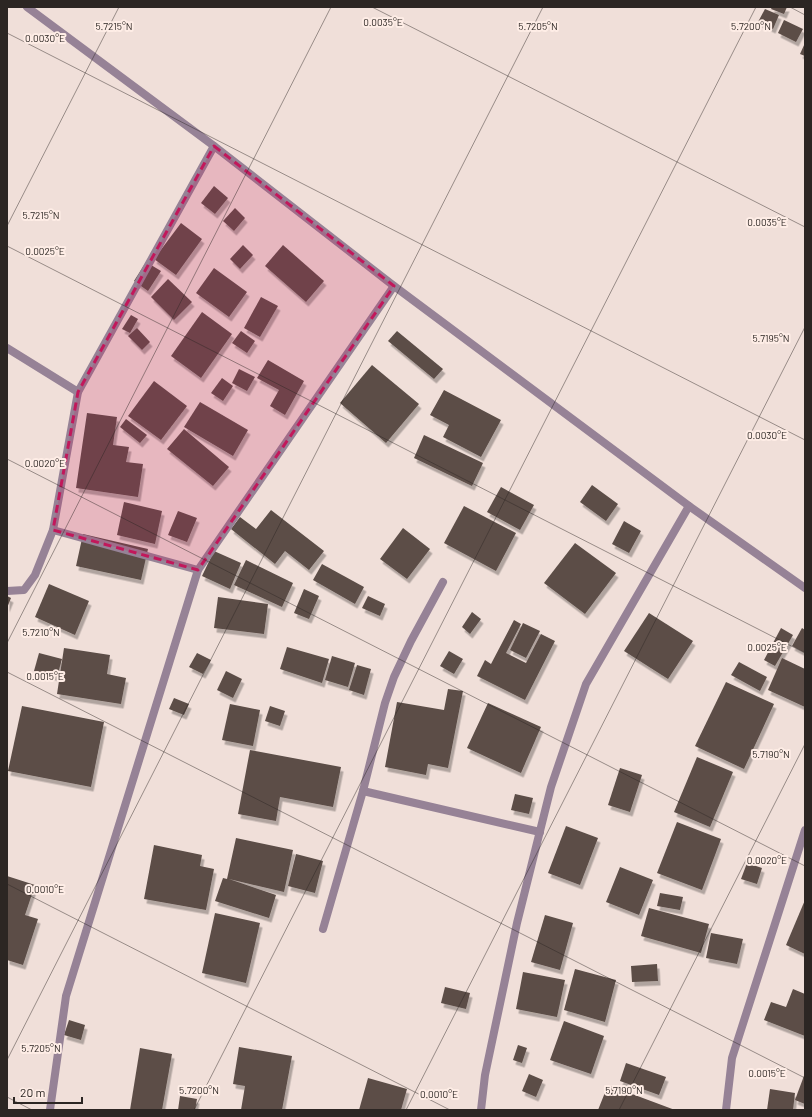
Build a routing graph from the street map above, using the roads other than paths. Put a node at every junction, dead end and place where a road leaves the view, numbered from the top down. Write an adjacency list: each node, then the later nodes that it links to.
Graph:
1 (27, 7): 2 (street)
2 (214, 146): 3 (street); 5 (street)
3 (394, 286): 6 (street); 8 (street)
4 (7, 348): 5 (street)
5 (78, 392): 7 (street)
6 (689, 506): 10 (street); 14 (street)
7 (53, 530): 8 (street); 11 (street)
8 (198, 570): 16 (street)
9 (443, 582): 12 (street)
10 (805, 588)
11 (7, 591)
12 (363, 791): 14 (street); 15 (street)
13 (805, 830): 18 (street)
14 (540, 832): 17 (street)
15 (323, 929)
16 (50, 1110)
17 (481, 1110)
18 (726, 1110)

